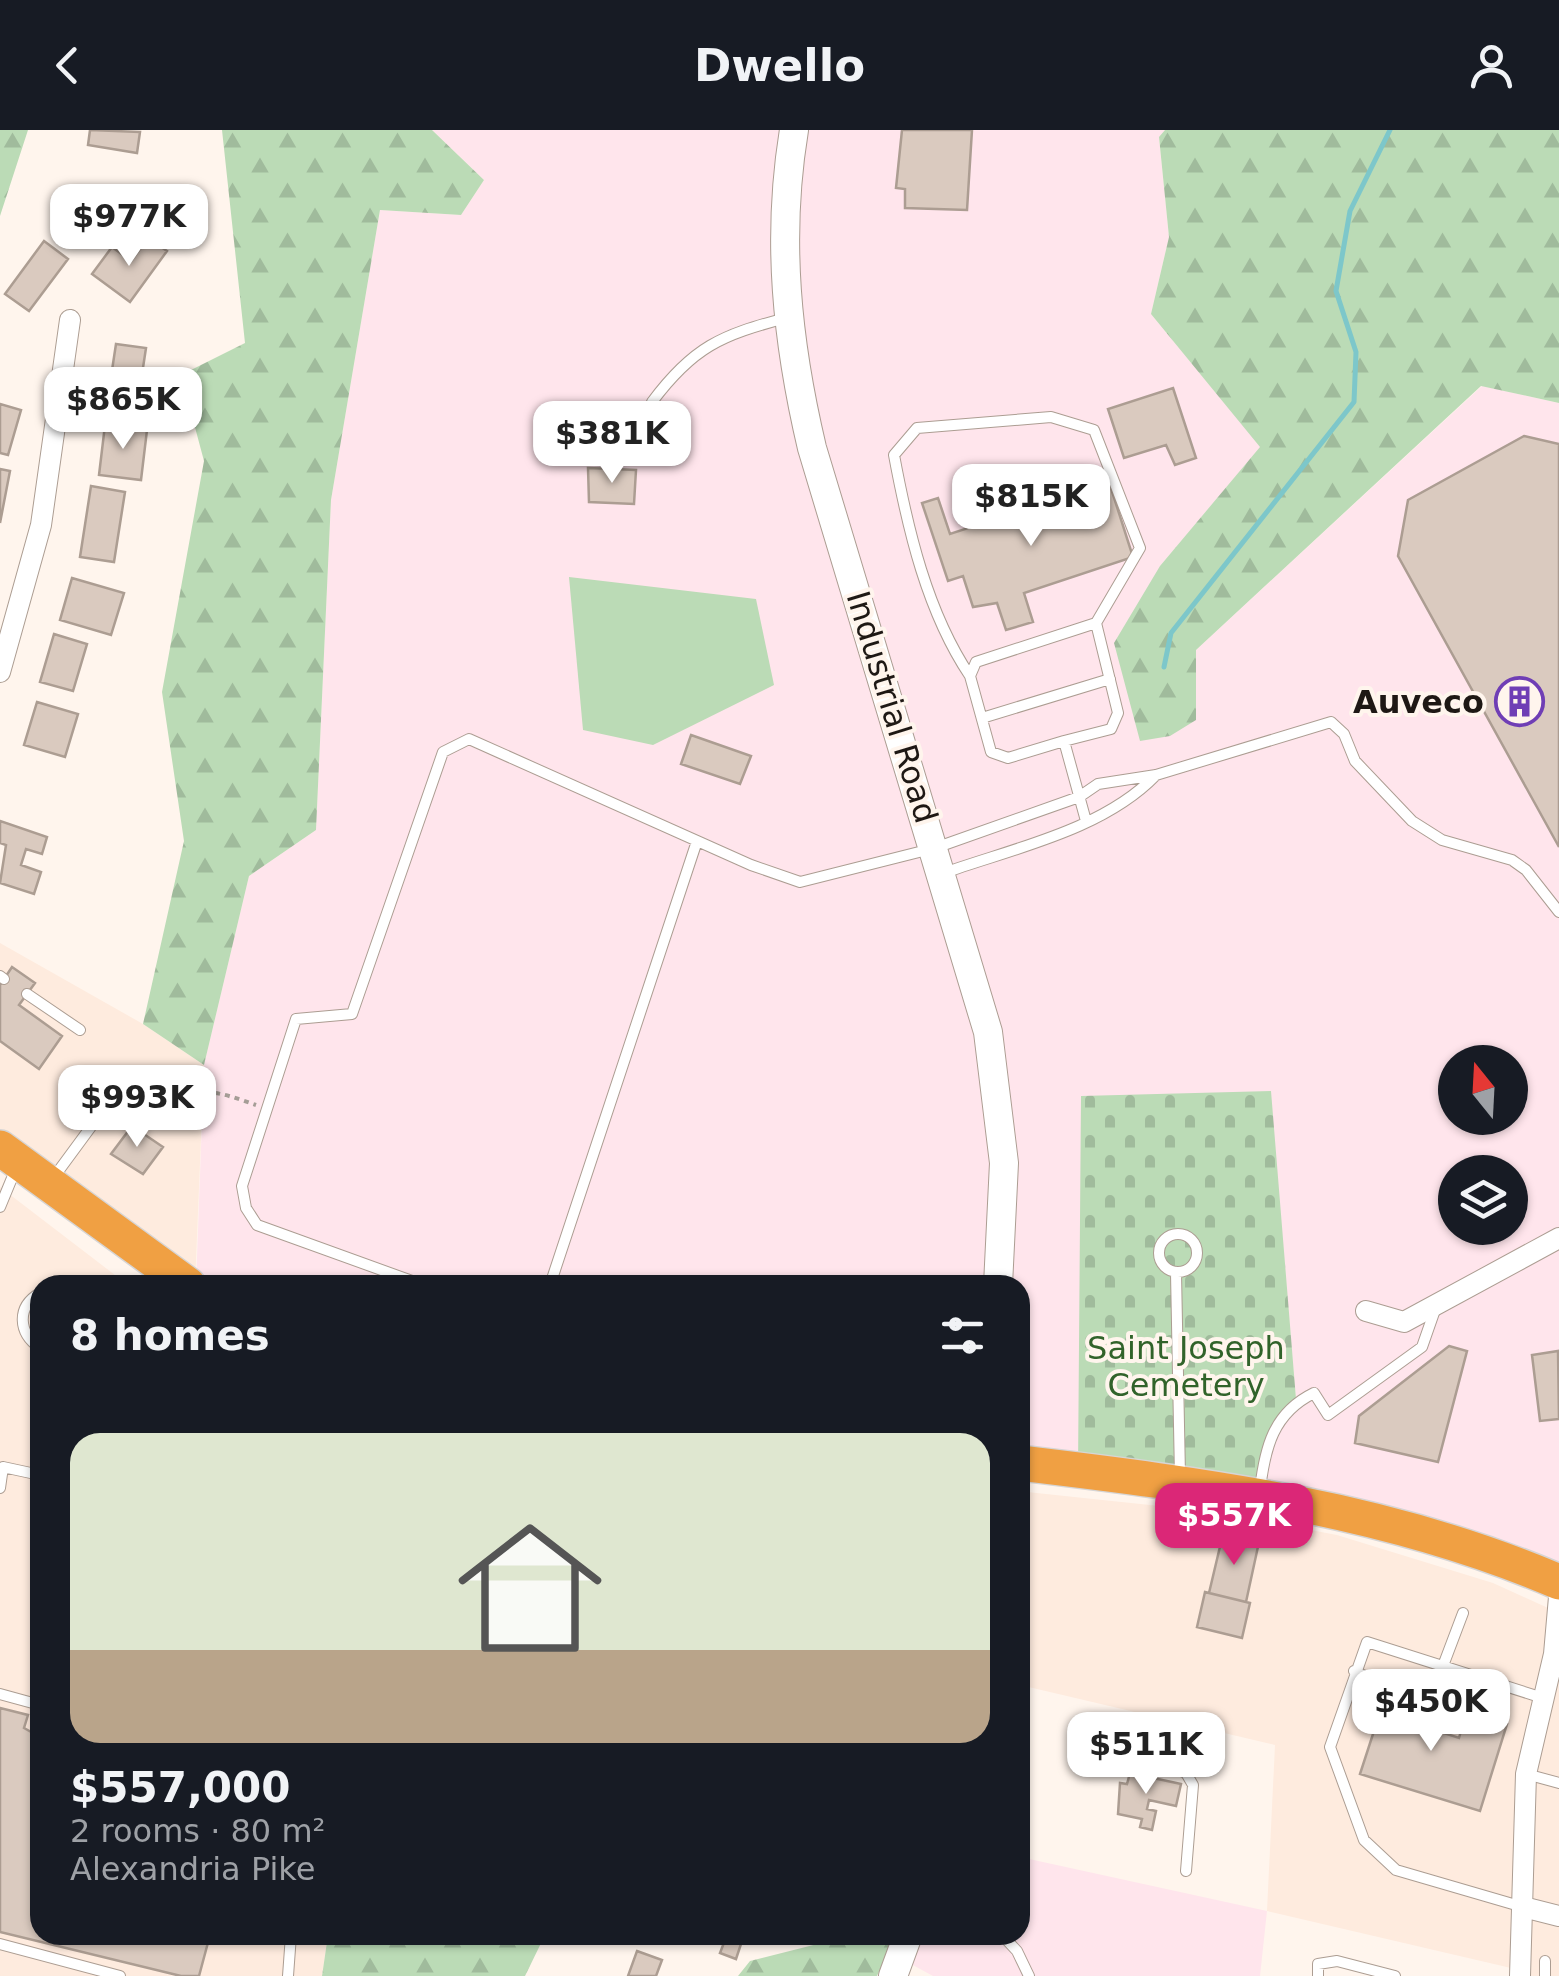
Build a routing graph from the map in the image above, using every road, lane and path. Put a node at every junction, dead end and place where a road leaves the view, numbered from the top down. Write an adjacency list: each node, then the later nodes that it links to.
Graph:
1 (794, 130): 2 (main road, Industrial Road)
2 (786, 318): 4 (lane); 15 (main road, Industrial Road)
3 (70, 320): 6 (street)
4 (652, 402)
5 (1096, 622): 7 (lane); 7 (lane); 8 (lane)
6 (0, 672)
7 (970, 676): 9 (lane)
8 (1110, 679): 9 (lane); 10 (lane)
9 (982, 718): 10 (lane)
10 (1064, 740): 12 (lane)
11 (1156, 775): 12 (lane); 13 (lane); 16 (lane)
12 (1079, 797): 13 (lane); 15 (lane)
13 (1086, 820): 15 (lane)
14 (697, 841): 15 (lane); 21 (lane); 29 (lane)
15 (939, 860): 30 (main road, Industrial Road)
16 (1559, 912)
17 (27, 994): 18 (lane)
18 (80, 1030)
19 (132, 1071): 23 (lane)
20 (168, 1108): 21 (path)
21 (267, 1108): 28 (lane)
22 (9, 1154): 23 (highway); 24 (lane)
23 (50, 1182): 27 (highway)
24 (0, 1207)
25 (1559, 1238): 32 (street)
26 (1176, 1272): 37 (lane)
27 (175, 1275)
28 (395, 1275)
29 (553, 1275)
30 (998, 1275)
31 (30, 1299): 34 (lane)
32 (1436, 1306): 33 (street); 39 (lane)
33 (1366, 1312)
34 (30, 1339)
35 (1030, 1464): 37 (highway)
36 (30, 1473): 38 (lane)
37 (1180, 1483): 39 (highway)
38 (0, 1488)
39 (1259, 1494): 40 (highway)
40 (1559, 1582)
41 (1559, 1597): 43 (street)
42 (1463, 1613): 44 (lane)
43 (1557, 1652): 47 (street)
44 (1444, 1666): 45 (lane); 45 (lane); 47 (lane)
45 (1354, 1671): 53 (lane)
46 (0, 1694): 48 (lane)
47 (1543, 1698): 50 (street)
48 (30, 1702)
49 (1169, 1766): 52 (lane)
50 (1526, 1774): 51 (lane); 53 (street)
51 (1559, 1784)
52 (1186, 1871)
53 (1523, 1907): 54 (street); 66 (street)
54 (1559, 1916)
55 (0, 1944): 60 (lane)
56 (290, 1945): 61 (lane)
57 (904, 1945): 62 (main road)
58 (1011, 1945): 63 (lane)
59 (1545, 1961): 67 (lane)
60 (120, 1976)
61 (288, 1976)
62 (892, 1976)
63 (1029, 1976)
64 (1318, 1976): 65 (lane)
65 (1395, 1976)
66 (1520, 1976)
67 (1545, 1976)

